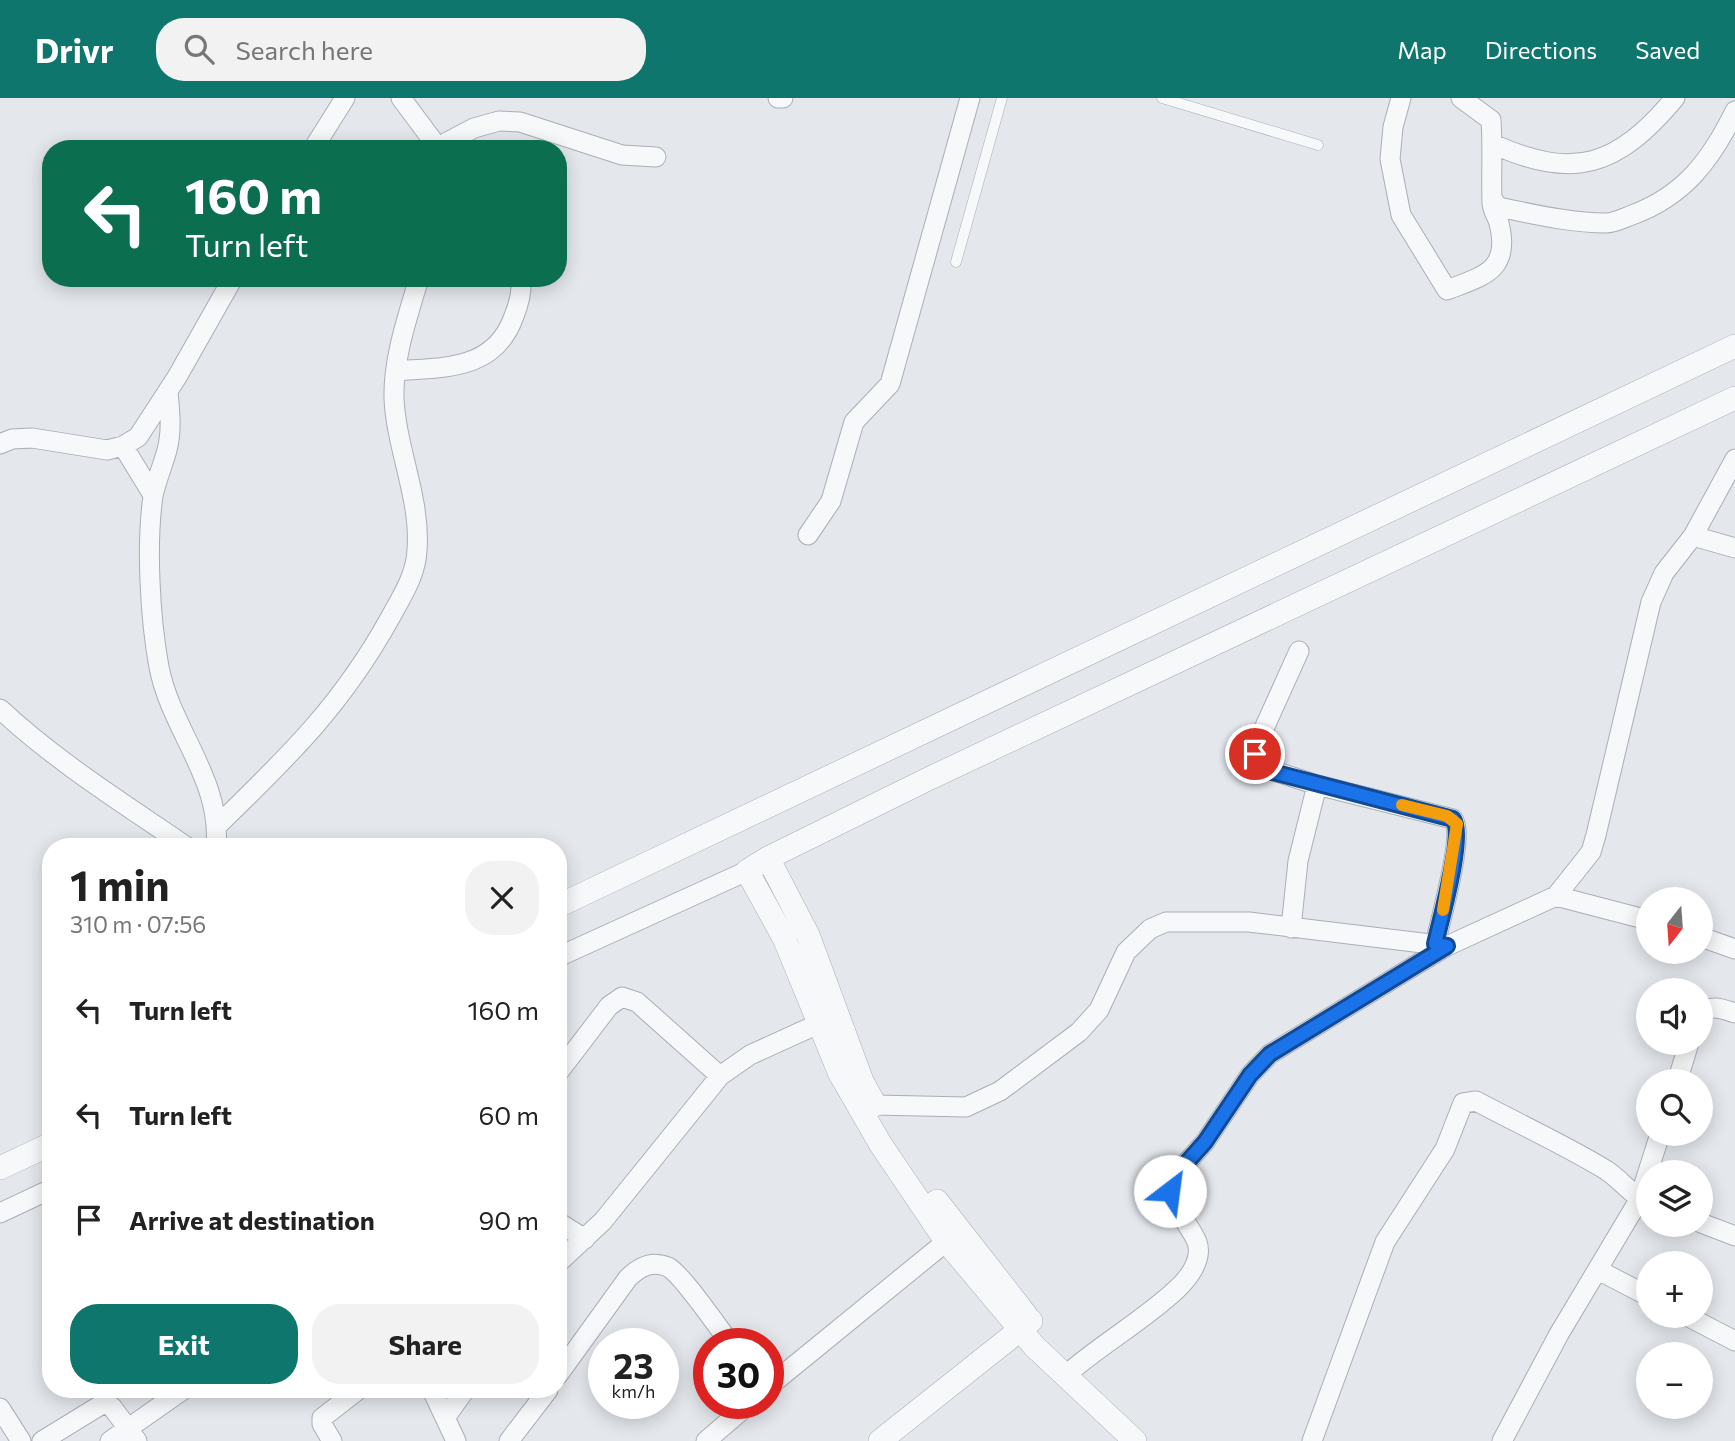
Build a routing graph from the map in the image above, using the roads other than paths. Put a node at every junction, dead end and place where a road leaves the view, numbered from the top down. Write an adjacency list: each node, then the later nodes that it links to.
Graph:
1 (345, 98): 10 (street)
2 (401, 98): 11 (street)
3 (970, 98): 29 (street)
4 (1002, 98): 17 (lane)
5 (1162, 98): 14 (lane)
6 (1401, 98): 16 (street)
7 (1461, 98): 13 (street)
8 (1675, 98): 13 (street)
9 (1735, 111): 16 (street)
10 (319, 140)
11 (433, 140)
12 (453, 140): 15 (street)
13 (1493, 144): 16 (street)
14 (1318, 145)
15 (656, 157)
16 (1492, 198)
17 (956, 262)
18 (228, 287): 23 (street)
19 (417, 287): 22 (street)
20 (520, 287): 22 (street)
21 (1735, 346): 41 (street)
22 (396, 371): 35 (street)
23 (168, 392): 26 (street); 28 (street)
24 (1735, 398): 38 (street)
25 (0, 444): 26 (street)
26 (123, 446): 28 (street)
27 (1735, 459): 30 (street)
28 (153, 495): 35 (street)
29 (808, 535)
30 (1693, 536): 31 (street); 40 (street)
31 (1735, 548)
32 (1299, 651): 34 (street)
33 (0, 709): 36 (street)
34 (1317, 785): 43 (street); 47 (street)
35 (218, 825): 37 (street)
36 (174, 838)
37 (217, 838)
38 (768, 858): 39 (street); 44 (street)
39 (747, 871): 46 (street); 49 (street)
40 (1556, 896): 42 (street); 47 (street)
41 (567, 902)
42 (1636, 917)
43 (1291, 928): 47 (street); 55 (street)
44 (808, 935): 46 (street); 52 (street)
45 (1713, 941): 48 (street)
46 (786, 943): 52 (street)
47 (1441, 945): 75 (street)
48 (1735, 949)
49 (567, 953)
50 (1713, 1008): 51 (street)
51 (1735, 1013)
52 (828, 1022): 54 (street); 55 (street); 64 (street)
53 (567, 1061): 54 (street)
54 (720, 1076): 66 (street)
55 (875, 1105): 64 (street)
56 (42, 1148): 57 (street)
57 (0, 1168)
58 (42, 1193): 60 (street)
59 (1636, 1194): 96 (street)
60 (0, 1213)
61 (1636, 1214): 68 (street)
62 (567, 1228): 66 (street)
63 (1713, 1228): 65 (street)
64 (952, 1236): 70 (street); 76 (street)
65 (1735, 1236)
66 (585, 1239): 67 (street)
67 (567, 1256)
68 (1598, 1270): 69 (street); 97 (street)
69 (1636, 1290)
70 (1025, 1326): 75 (street); 93 (street)
71 (718, 1328): 74 (street)
72 (1710, 1328): 73 (street)
73 (1735, 1341)
74 (567, 1363)
75 (1072, 1370): 94 (street); 95 (street)
76 (784, 1374)
77 (174, 1398): 85 (street)
78 (348, 1398): 89 (street)
79 (436, 1398): 83 (street)
80 (459, 1398): 83 (street)
81 (542, 1398): 91 (street)
82 (0, 1408): 86 (street)
83 (445, 1418): 90 (street)
84 (732, 1419): 92 (street)
85 (133, 1435): 87 (street); 88 (street)
86 (21, 1441)
87 (42, 1441)
88 (110, 1441)
89 (332, 1441)
90 (456, 1441)
91 (509, 1441)
92 (706, 1441)
93 (880, 1441)
94 (1135, 1441)
95 (1155, 1441)
96 (1312, 1441)
97 (1503, 1441)

